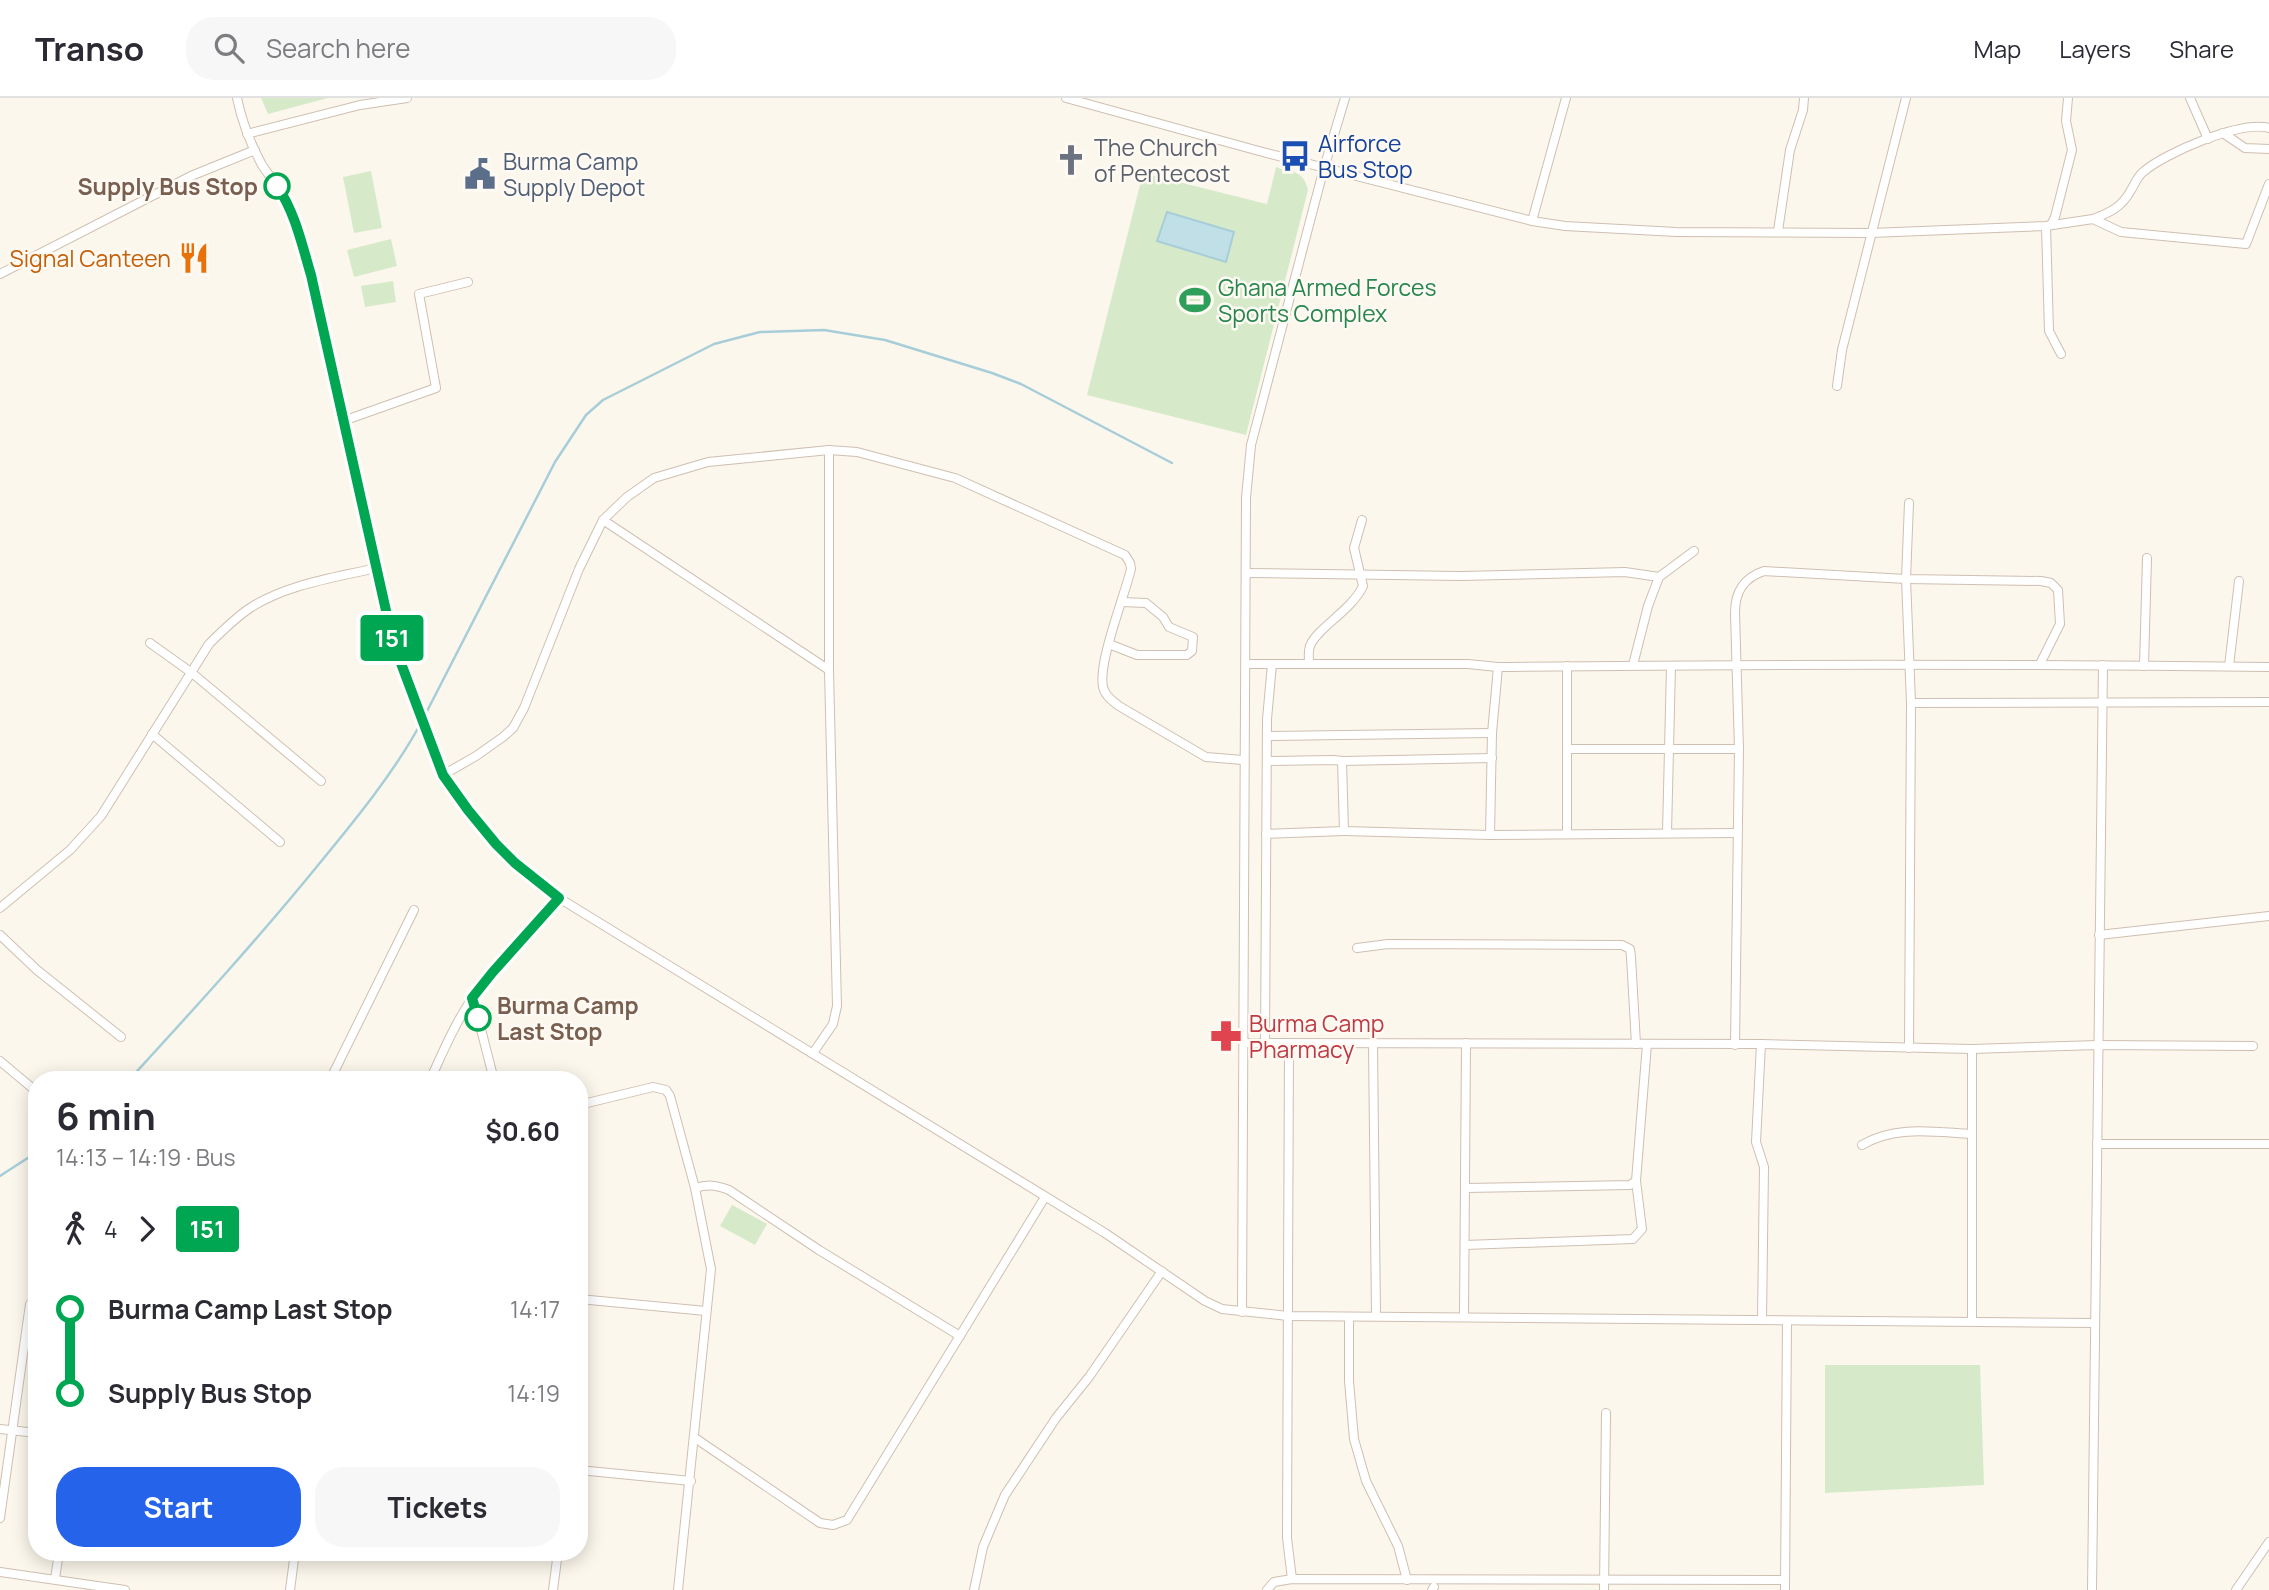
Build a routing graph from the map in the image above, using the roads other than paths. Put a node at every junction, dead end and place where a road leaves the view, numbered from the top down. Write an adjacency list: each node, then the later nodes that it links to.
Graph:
1 (237, 98): 12 (street)
2 (407, 98): 12 (street)
3 (1066, 98): 16 (street)
4 (1345, 98): 16 (street)
5 (1566, 98): 19 (street)
6 (1804, 98): 21 (street)
7 (1906, 98): 22 (street)
8 (2068, 98): 20 (street)
9 (2190, 98): 13 (street)
10 (2269, 128): 11 (street)
11 (2223, 133): 13 (street); 14 (street)
12 (247, 134): 15 (street)
13 (2208, 139): 18 (street)
14 (2269, 149)
15 (255, 150): 23 (street); 27 (street)
16 (1324, 167): 19 (street); 35 (street)
17 (2269, 184): 18 (street)
18 (2093, 219): 20 (street)
19 (1532, 221): 21 (street)
20 (2048, 226): 22 (street); 25 (street)
21 (1778, 231): 22 (street)
22 (1871, 233): 26 (street)
23 (0, 274)
24 (468, 282): 27 (street)
25 (2061, 354)
26 (1837, 386)
27 (344, 421): 34 (street)
28 (829, 450): 30 (street); 40 (street); 57 (street)
29 (1909, 503): 38 (street)
30 (603, 520): 57 (street); 72 (street)
31 (1362, 520): 36 (street)
32 (1693, 551): 37 (street)
33 (2147, 558): 53 (street)
34 (376, 568): 58 (street); 72 (street)
35 (1246, 573): 36 (street); 43 (street)
36 (1361, 576): 37 (street); 45 (street)
37 (1659, 577): 47 (street)
38 (1906, 579): 46 (street); 51 (street); 52 (street)
39 (2239, 580): 54 (street)
40 (1122, 602): 42 (street); 42 (street)
41 (150, 643): 58 (street)
42 (1110, 644): 69 (street)
43 (1247, 664): 44 (street); 69 (street)
44 (1272, 664): 45 (street); 64 (street)
45 (1309, 664): 55 (street)
46 (2039, 664): 48 (street); 52 (street)
47 (1633, 665): 49 (street); 50 (street)
48 (2103, 665): 53 (street); 61 (street)
49 (1567, 666): 55 (street); 66 (street)
50 (1671, 666): 51 (street); 65 (street)
51 (1735, 666): 52 (street); 67 (street)
52 (1910, 666): 60 (street)
53 (2144, 666): 54 (street)
54 (2229, 666): 56 (street)
55 (1497, 667): 62 (street)
56 (2269, 667)
57 (830, 670): 103 (street)
58 (192, 673): 63 (street); 73 (street)
59 (2269, 702): 61 (street)
60 (1911, 703): 61 (street); 101 (street)
61 (2103, 703): 85 (street)
62 (1492, 733): 64 (street); 68 (street)
63 (152, 734): 80 (street); 82 (street)
64 (1267, 736): 70 (street)
65 (1669, 748): 66 (street); 67 (street); 75 (street)
66 (1567, 749): 78 (street)
67 (1739, 749): 76 (street)
68 (1492, 758): 71 (street); 79 (street)
69 (1243, 760): 90 (street)
70 (1268, 761): 71 (street); 77 (street)
71 (1342, 761): 74 (street)
72 (443, 775): 81 (street)
73 (321, 781)
74 (1344, 831): 77 (street); 79 (street)
75 (1667, 833): 76 (street); 78 (street)
76 (1737, 833): 98 (street)
77 (1266, 834): 92 (street)
78 (1567, 834): 79 (street)
79 (1490, 835)
80 (280, 842)
81 (559, 898): 88 (street); 103 (street)
82 (0, 908)
83 (414, 910): 105 (street)
84 (2269, 916): 85 (street)
85 (2099, 934): 99 (street)
86 (0, 935): 89 (street)
87 (1357, 948): 95 (street)
88 (472, 998): 106 (street); 107 (street)
89 (121, 1037)
90 (1244, 1043): 92 (street); 122 (street)
91 (1466, 1043): 94 (street); 95 (street); 116 (street)
92 (1265, 1044): 93 (street)
93 (1289, 1044): 94 (street); 123 (street)
94 (1373, 1044): 124 (street)
95 (1636, 1044): 96 (street)
96 (1647, 1044): 98 (street); 114 (street)
97 (1761, 1044): 98 (street); 101 (street); 128 (street)
98 (1735, 1045)
99 (2098, 1045): 100 (street); 102 (street); 111 (street)
100 (2253, 1046)
101 (1909, 1048): 102 (street)
102 (1972, 1049): 110 (street)
103 (813, 1053): 117 (street)
104 (0, 1061): 108 (street)
105 (333, 1071)
106 (434, 1071)
107 (492, 1071)
108 (28, 1084)
109 (588, 1103): 115 (street)
110 (1971, 1134): 113 (street); 130 (street)
111 (2097, 1144): 112 (street); 131 (street)
112 (2269, 1144)
113 (1862, 1145)
114 (1636, 1181): 116 (street); 118 (street)
115 (695, 1188): 121 (street); 132 (street)
116 (1465, 1188): 118 (street)
117 (1045, 1197): 119 (street); 132 (street)
118 (1465, 1245): 126 (street)
119 (1162, 1271): 122 (street); 156 (street)
120 (588, 1300): 121 (street)
121 (706, 1311): 137 (street)
122 (1242, 1312): 123 (street)
123 (1288, 1316): 125 (street); 147 (street)
124 (1376, 1316): 125 (street); 126 (street)
125 (1349, 1317): 149 (street)
126 (1464, 1317): 128 (street)
127 (28, 1318): 135 (street)
128 (1762, 1321): 129 (street)
129 (1787, 1321): 130 (street); 150 (street)
130 (1972, 1321): 131 (street)
131 (2095, 1323): 160 (street)
132 (960, 1336): 137 (street)
133 (1606, 1413): 148 (street)
134 (0, 1429): 135 (street)
135 (12, 1430): 136 (street); 140 (street)
136 (28, 1432)
137 (695, 1438): 139 (street)
138 (588, 1471): 139 (street)
139 (691, 1481): 155 (street)
140 (0, 1518)
141 (2269, 1542): 161 (street)
142 (58, 1561): 146 (street)
143 (294, 1561): 153 (street)
144 (557, 1561): 154 (street)
145 (0, 1572): 146 (street)
146 (55, 1579): 152 (street)
147 (1292, 1579): 149 (street); 157 (street)
148 (1604, 1579): 150 (street); 151 (street); 158 (street)
149 (1407, 1580): 151 (street)
150 (1785, 1580): 159 (street)
151 (1433, 1587)
152 (125, 1590)
153 (290, 1590)
154 (553, 1590)
155 (678, 1590)
156 (974, 1590)
157 (1267, 1590)
158 (1604, 1590)
159 (1785, 1590)
160 (2092, 1590)
161 (2236, 1590)

